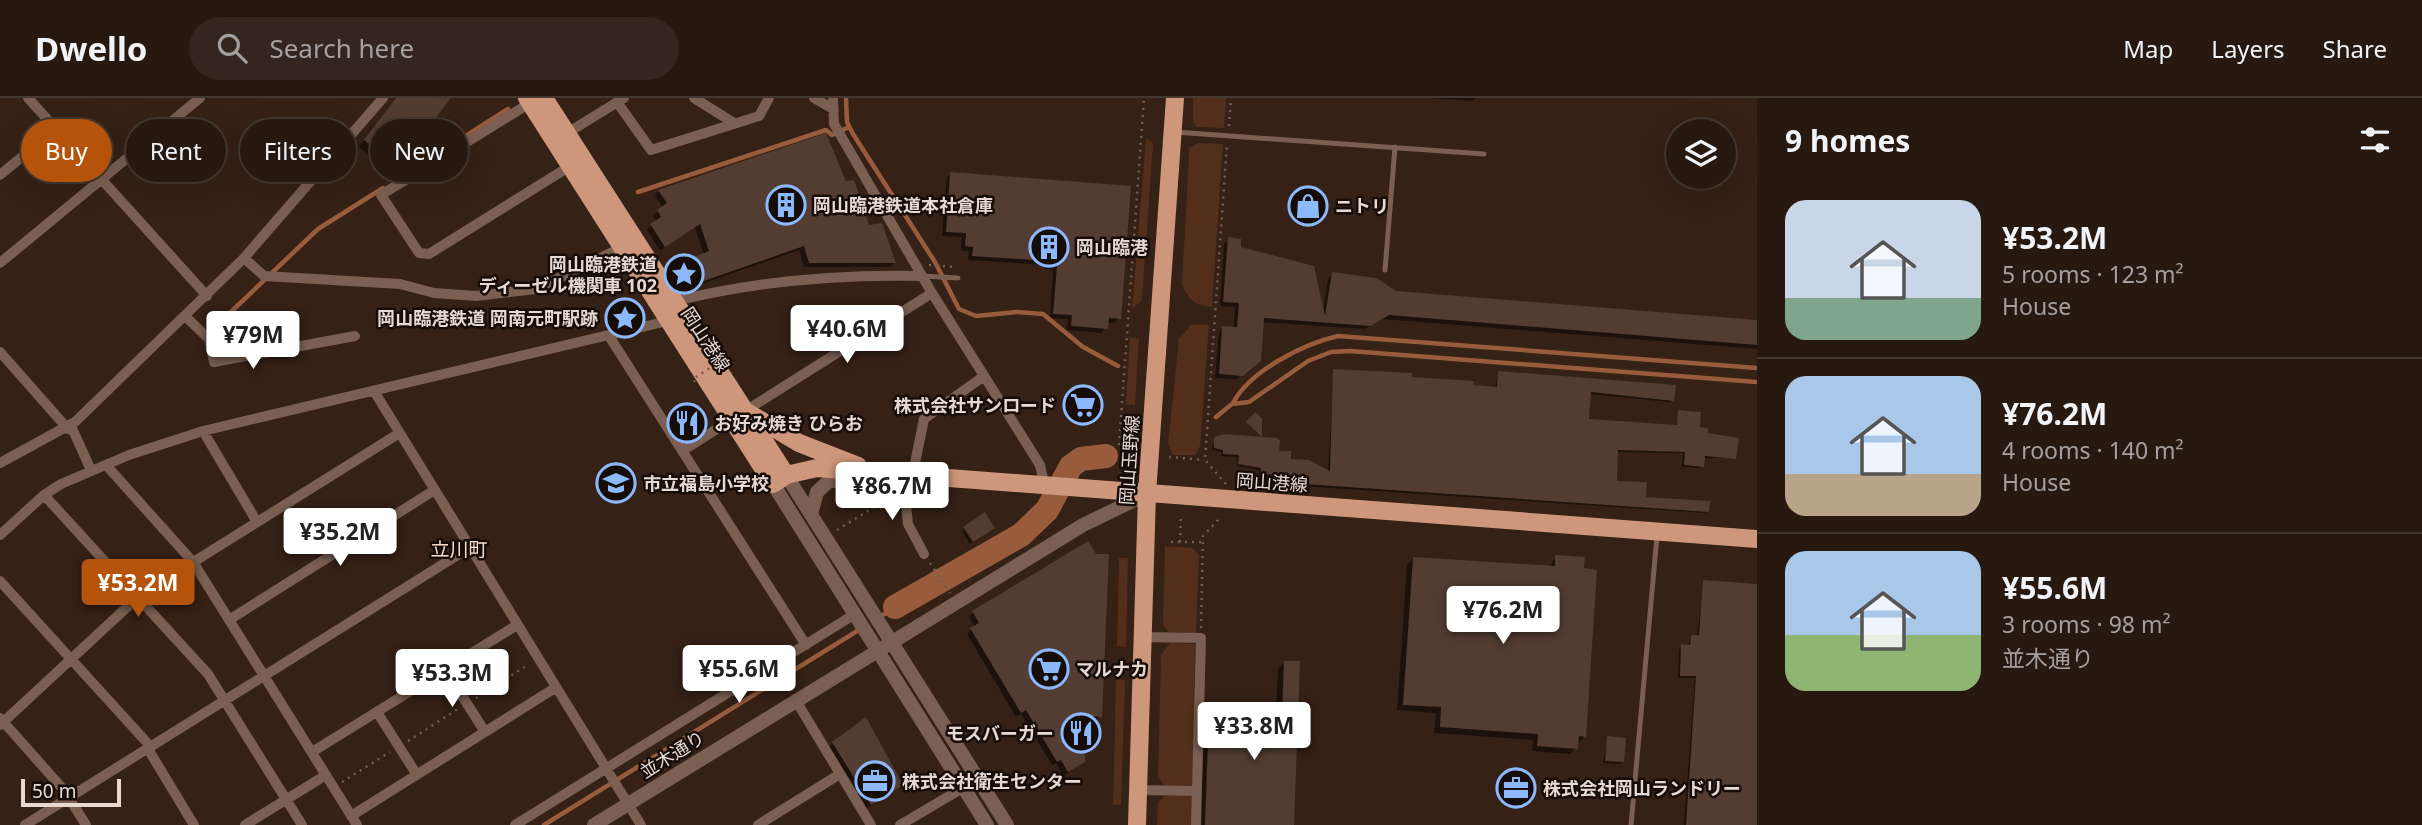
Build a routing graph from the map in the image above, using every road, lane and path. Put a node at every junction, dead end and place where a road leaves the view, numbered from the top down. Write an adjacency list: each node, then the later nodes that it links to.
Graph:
1 (29, 98): 13 (street)
2 (200, 98): 22 (street)
3 (694, 98): 14 (street)
4 (769, 98): 14 (street)
5 (814, 98): 12 (street)
6 (1144, 98): 48 (path)
7 (1175, 98): 15 (main road, 岡山玉野線)
8 (1231, 98): 16 (path)
9 (535, 99): 17 (main road, 岡山港線); 21 (street)
10 (377, 100): 27 (street)
11 (620, 100): 14 (street); 17 (street)
12 (833, 104): 31 (street)
13 (47, 119)
14 (734, 123)
15 (1172, 131): 16 (lane); 60 (main road, 岡山玉野線)
16 (1228, 135): 18 (lane); 51 (path)
17 (560, 137): 21 (main road, 岡山港線)
18 (1395, 147): 19 (lane); 30 (lane)
19 (1484, 154)
20 (21, 158): 23 (street)
21 (577, 162): 26 (main road, 岡山港線)
22 (112, 171)
23 (0, 175)
24 (99, 182): 28 (street)
25 (103, 182): 34 (street)
26 (629, 244): 27 (street); 35 (main road, 岡山港線)
27 (244, 258): 34 (street)
28 (0, 263)
29 (954, 267): 31 (path)
30 (1385, 270)
31 (927, 273): 32 (lane); 33 (street); 35 (street)
32 (958, 278)
33 (932, 293): 41 (street); 44 (street)
34 (207, 296): 36 (street)
35 (672, 311): 38 (street); 44 (main road, 岡山港線)
36 (186, 317): 37 (street); 45 (street)
37 (355, 336)
38 (609, 336): 43 (street); 49 (street)
39 (0, 352): 45 (street)
40 (726, 362): 42 (path, bridge)
41 (984, 376): 56 (street); 58 (street)
42 (695, 382)
43 (374, 391): 46 (street); 47 (street)
44 (739, 415): 49 (street); 55 (main road, 岡山港線); 56 (main road)
45 (69, 428): 52 (street); 54 (street)
46 (203, 431): 53 (street); 65 (street)
47 (398, 434): 59 (street); 65 (street)
48 (1119, 445)
49 (682, 451): 85 (street)
50 (1169, 457): 51 (path)
51 (1205, 460): 57 (path)
52 (0, 463)
53 (106, 465): 54 (street); 75 (street)
54 (91, 470): 61 (street)
55 (779, 479): 56 (main road, 岡山港線); 62 (street); 80 (street)
56 (901, 481): 58 (main road, 岡山港線); 62 (street); 66 (path); 74 (street)
57 (1226, 484)
58 (1045, 487): 60 (main road, 岡山港線)
59 (433, 491): 73 (street); 79 (street)
60 (1147, 494): 67 (main road, 岡山港線); 82 (main road, 岡山玉野線); 84 (street, 並木通り)
61 (44, 495): 68 (street); 78 (street)
62 (811, 514): 84 (street)
63 (1181, 518): 71 (path)
64 (1219, 519): 72 (path)
65 (257, 522): 75 (street)
66 (837, 530)
67 (1657, 533): 69 (main road, 岡山港線); 129 (lane)
68 (0, 535)
69 (1757, 540)
70 (1171, 542): 71 (path)
71 (1180, 542): 72 (path)
72 (1203, 542): 83 (path)
73 (469, 548): 81 (street); 90 (street)
74 (927, 558): 77 (path)
75 (192, 562): 78 (street); 79 (street)
76 (0, 581): 88 (street)
77 (950, 593)
78 (139, 596): 88 (street); 92 (street)
79 (229, 620): 90 (street)
80 (860, 623): 85 (street); 86 (street)
81 (517, 625): 87 (street); 89 (street)
82 (1142, 637): 83 (street); 108 (main road, 岡山玉野線)
83 (1201, 638): 109 (street)
84 (892, 642): 86 (street, 並木通り); 105 (street)
85 (806, 645): 101 (street)
86 (878, 650): 93 (street, 並木通り); 107 (street)
87 (538, 659): 91 (street); 94 (path)
88 (71, 660): 96 (street); 99 (street)
89 (445, 669): 94 (street); 95 (street)
90 (264, 674): 92 (street); 100 (street)
91 (555, 688): 97 (street); 101 (street)
92 (224, 699): 99 (street); 111 (street)
93 (794, 699): 102 (street); 112 (street, 並木通り)
94 (467, 704): 97 (street); 98 (path)
95 (377, 712): 98 (street); 100 (street)
96 (1, 722): 110 (street)
97 (485, 732): 104 (street)
98 (399, 747): 104 (street); 106 (path)
99 (149, 748): 110 (street); 116 (street)
100 (312, 752): 103 (street)
101 (608, 773): 112 (street); 119 (street)
102 (840, 774): 122 (street); 123 (street)
103 (326, 775): 106 (street); 111 (street)
104 (417, 775): 113 (street)
105 (978, 779): 107 (street); 126 (street)
106 (334, 788): 113 (street)
107 (962, 788): 124 (street); 125 (street)
108 (1139, 790): 109 (street); 127 (main road, 岡山玉野線)
109 (1197, 791): 128 (street)
110 (70, 797): 114 (street); 115 (street)
111 (286, 799): 117 (street); 118 (street)
112 (628, 804): 120 (street, 並木通り); 121 (street)
113 (354, 820)
114 (25, 825)
115 (86, 825)
116 (194, 825)
117 (245, 825)
118 (302, 825)
119 (515, 825)
120 (594, 825)
121 (641, 825)
122 (758, 825)
123 (872, 825)
124 (900, 825)
125 (987, 825)
126 (1007, 825)
127 (1137, 825)
128 (1196, 825)
129 (1631, 825)

